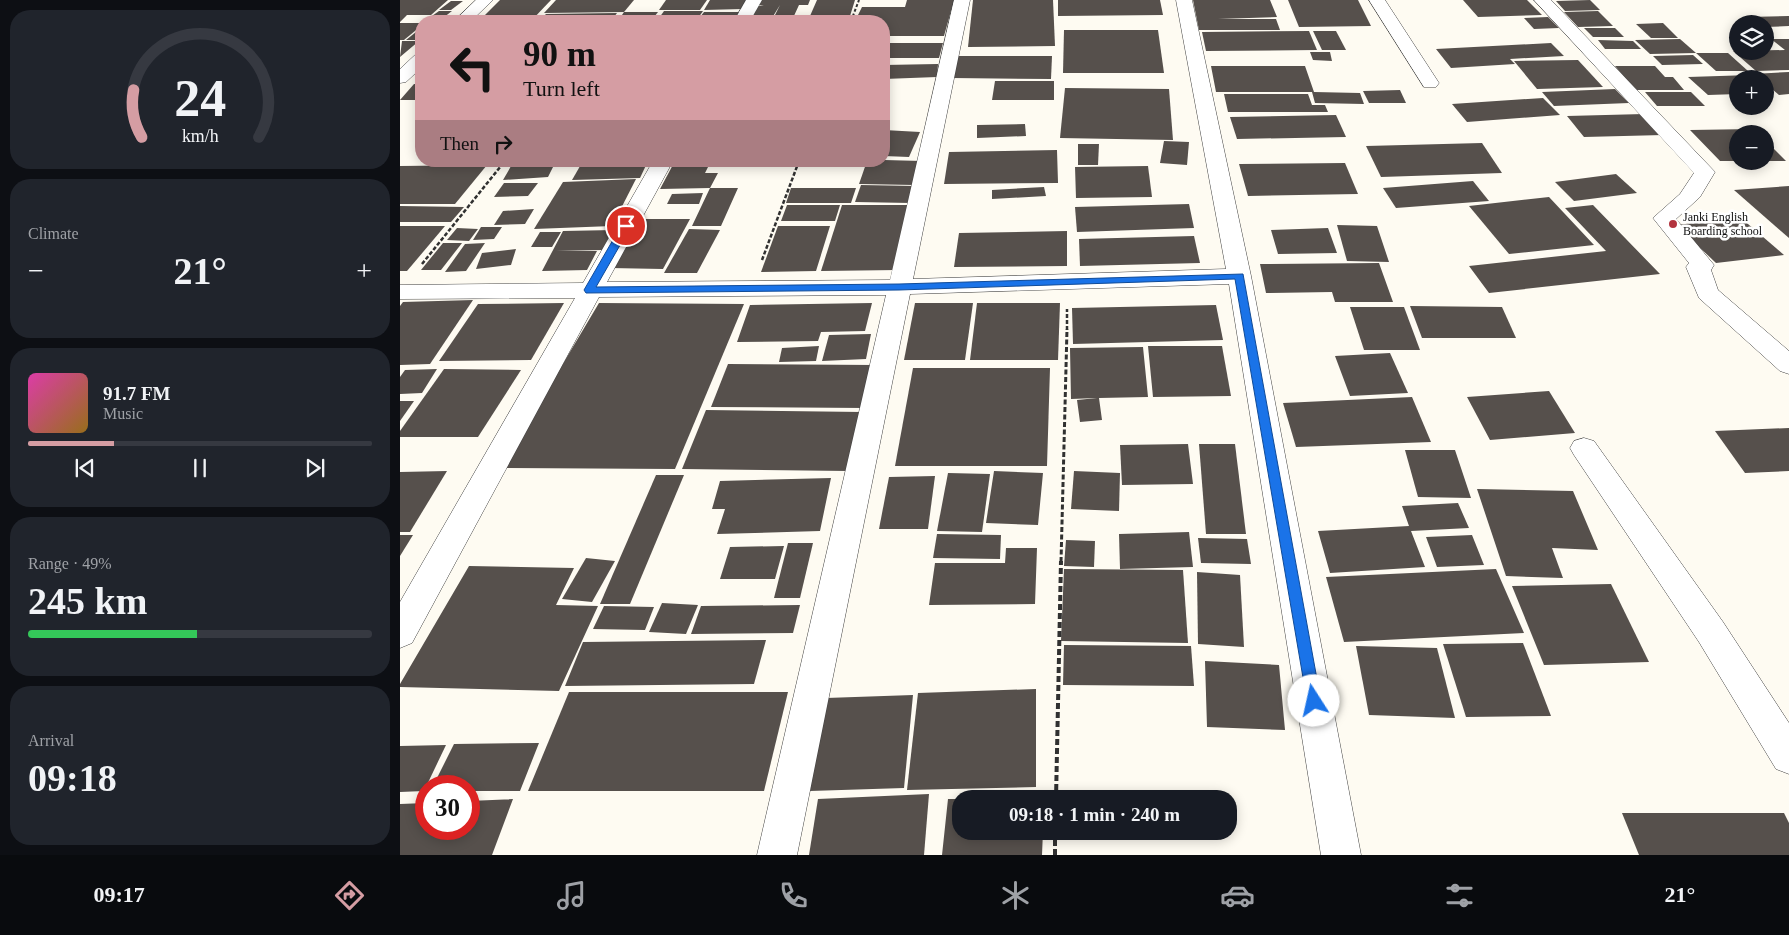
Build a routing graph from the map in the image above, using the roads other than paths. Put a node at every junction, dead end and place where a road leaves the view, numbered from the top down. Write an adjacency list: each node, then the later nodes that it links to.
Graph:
1 (485, 0): 7 (street)
2 (754, 0): 8 (street)
3 (962, 0): 14 (street)
4 (1184, 0): 13 (street)
5 (1377, 0): 11 (street)
6 (1542, 0): 17 (street)
7 (469, 15)
8 (745, 15)
9 (415, 64): 10 (street)
10 (400, 78)
11 (1430, 83)
12 (660, 167): 15 (street)
13 (1239, 276): 14 (street); 22 (street)
14 (899, 287): 15 (street); 21 (street)
15 (589, 290): 16 (street); 19 (street)
16 (400, 292)
17 (1789, 365)
18 (1584, 448): 20 (street)
19 (400, 633)
20 (1789, 756)
21 (776, 855)
22 (1341, 855)

